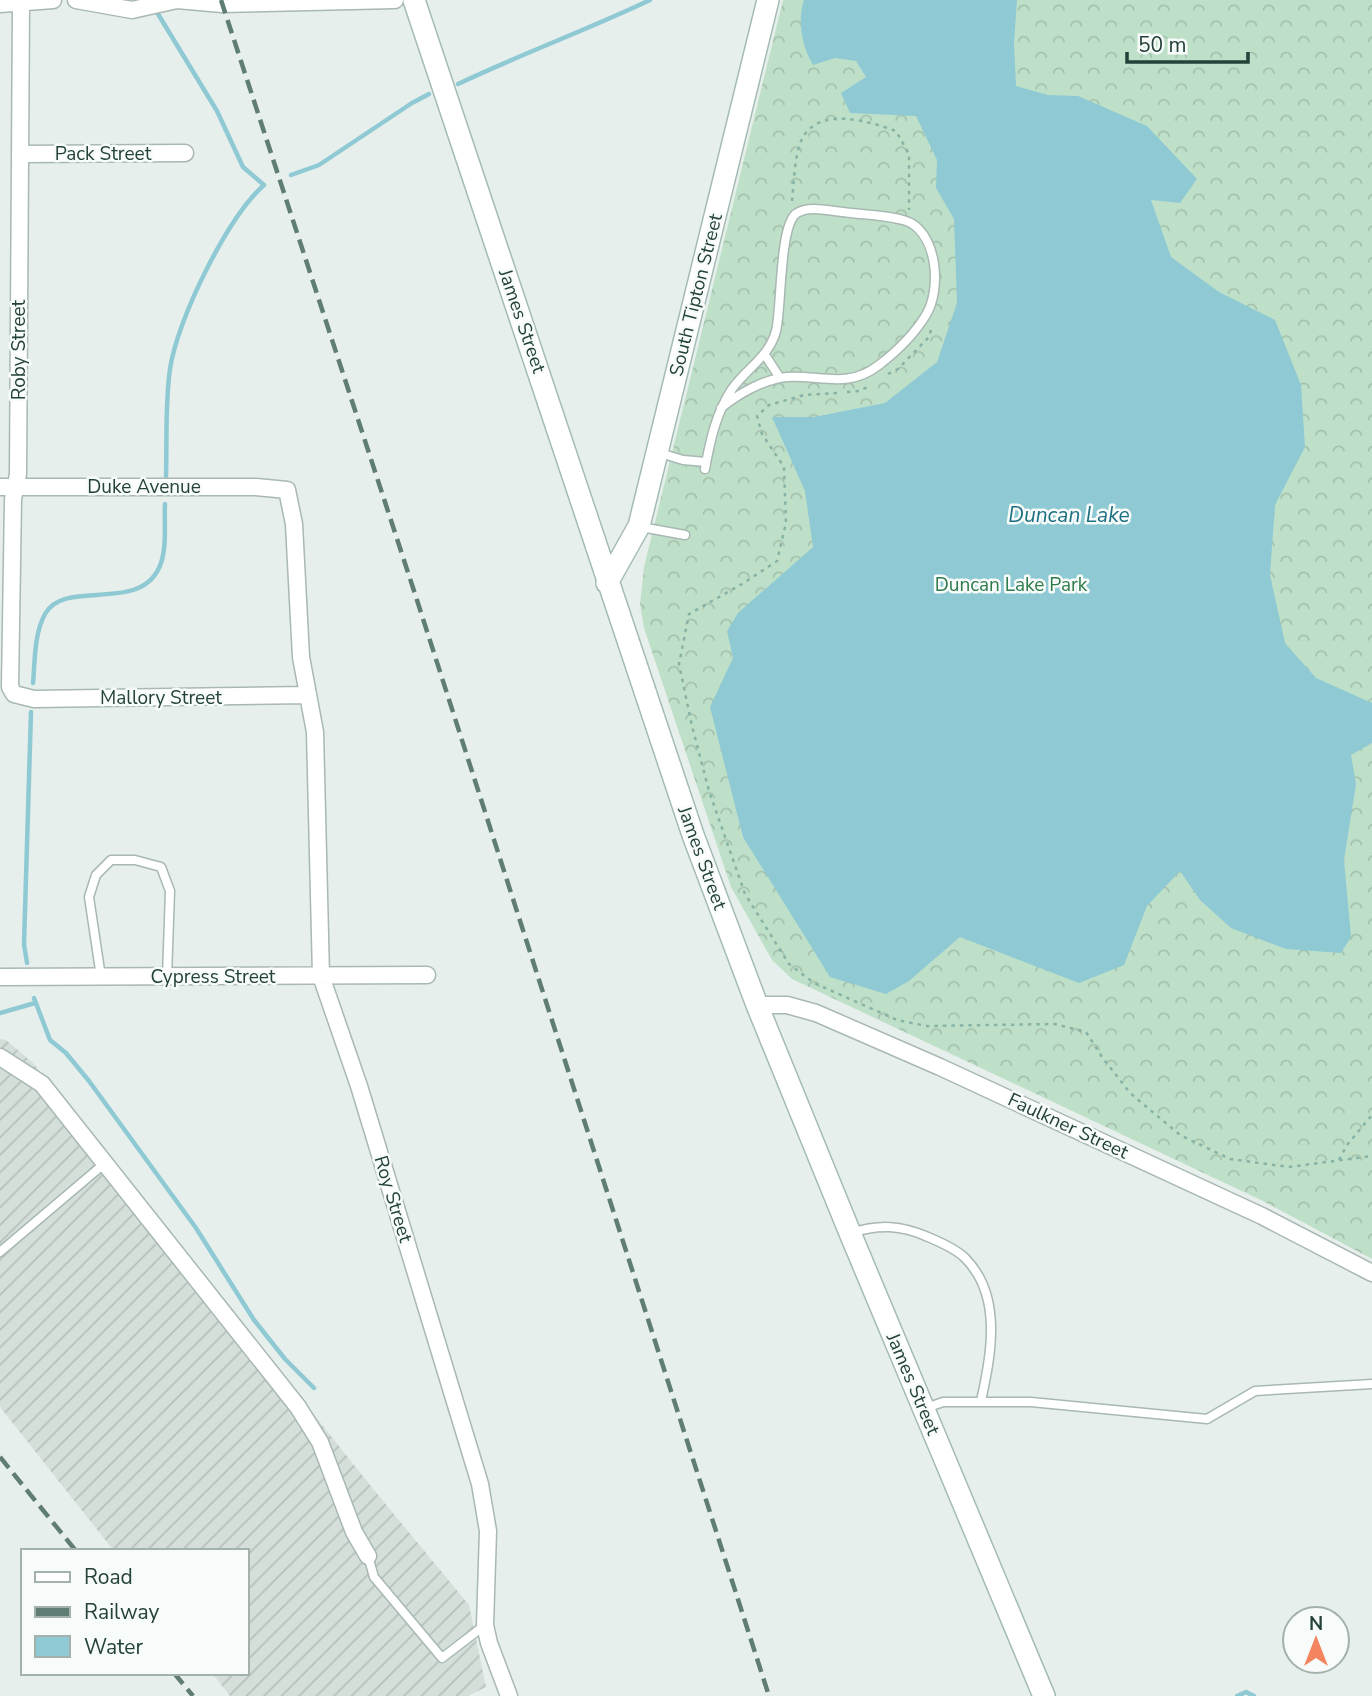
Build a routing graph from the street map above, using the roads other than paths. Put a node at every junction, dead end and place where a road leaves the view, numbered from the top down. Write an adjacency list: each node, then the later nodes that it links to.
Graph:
1 (53, 0): 7 (street)
2 (76, 0): 3 (street)
3 (394, 0)
4 (414, 0): 18 (street, James Street)
5 (768, 0): 13 (street, South Tipton Street)
6 (0, 4): 7 (street)
7 (21, 4): 9 (street, Roby Street)
8 (185, 153): 9 (street, Pack Street)
9 (20, 154): 14 (street, Roby Street)
10 (765, 355): 11 (lane); 11 (lane); 12 (lane)
11 (780, 378): 12 (lane)
12 (721, 408): 13 (lane)
13 (657, 452): 16 (street, South Tipton Street)
14 (8, 487): 15 (street, Duke Avenue); 19 (street, Roby Street)
15 (287, 490): 20 (street, Roy Street)
16 (639, 526): 17 (lane); 18 (street, South Tipton Street)
17 (685, 535)
18 (607, 583): 26 (street, James Street)
19 (14, 694): 20 (street, Mallory Street)
20 (308, 695): 22 (street, Roy Street)
21 (427, 975): 22 (street, Cypress Street)
22 (321, 976): 25 (street, Cypress Street); 36 (street, Roy Street)
23 (0, 977): 24 (street, Cypress Street)
24 (101, 977): 25 (street, Cypress Street); 25 (lane)
25 (167, 977)
26 (757, 1005): 29 (street, James Street); 31 (street, Faulkner Street)
27 (0, 1057): 28 (street)
28 (105, 1163): 30 (lane); 35 (street)
29 (850, 1233): 33 (lane); 34 (street, James Street)
30 (0, 1252)
31 (1372, 1273)
32 (1372, 1384): 33 (lane)
33 (981, 1401): 34 (lane)
34 (924, 1409): 38 (street, James Street)
35 (368, 1556): 36 (lane)
36 (485, 1625): 37 (street, Roy Street)
37 (509, 1696)
38 (1044, 1696)

